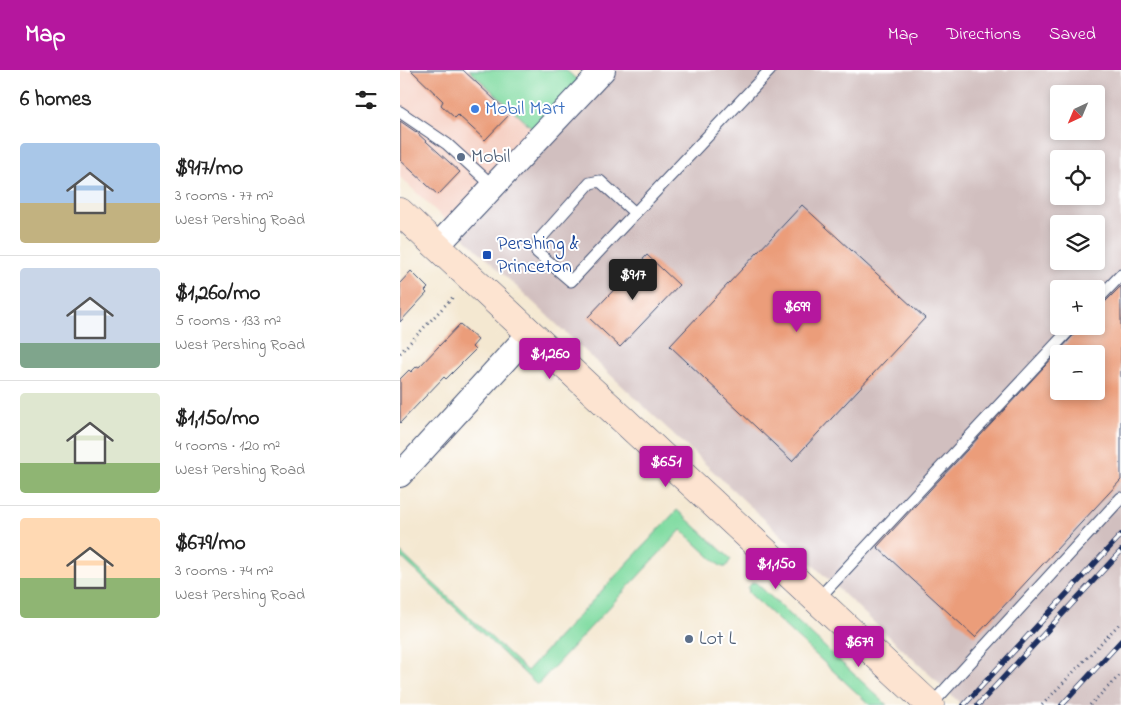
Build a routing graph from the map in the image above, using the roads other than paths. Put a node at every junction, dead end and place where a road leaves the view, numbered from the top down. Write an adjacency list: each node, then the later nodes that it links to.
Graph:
1 (603, 70): 4 (street)
2 (770, 70): 6 (lane)
3 (400, 112): 4 (lane)
4 (493, 186): 7 (street)
5 (400, 212): 7 (main road)
6 (635, 213): 6 (lane)
7 (437, 246): 10 (main road)
8 (1121, 275): 9 (lane)
9 (1105, 292)
10 (530, 333): 12 (street); 14 (main road)
11 (1065, 335): 14 (lane)
12 (400, 475)
13 (1121, 498): 15 (lane)
14 (817, 600): 15 (main road)
15 (930, 705)

